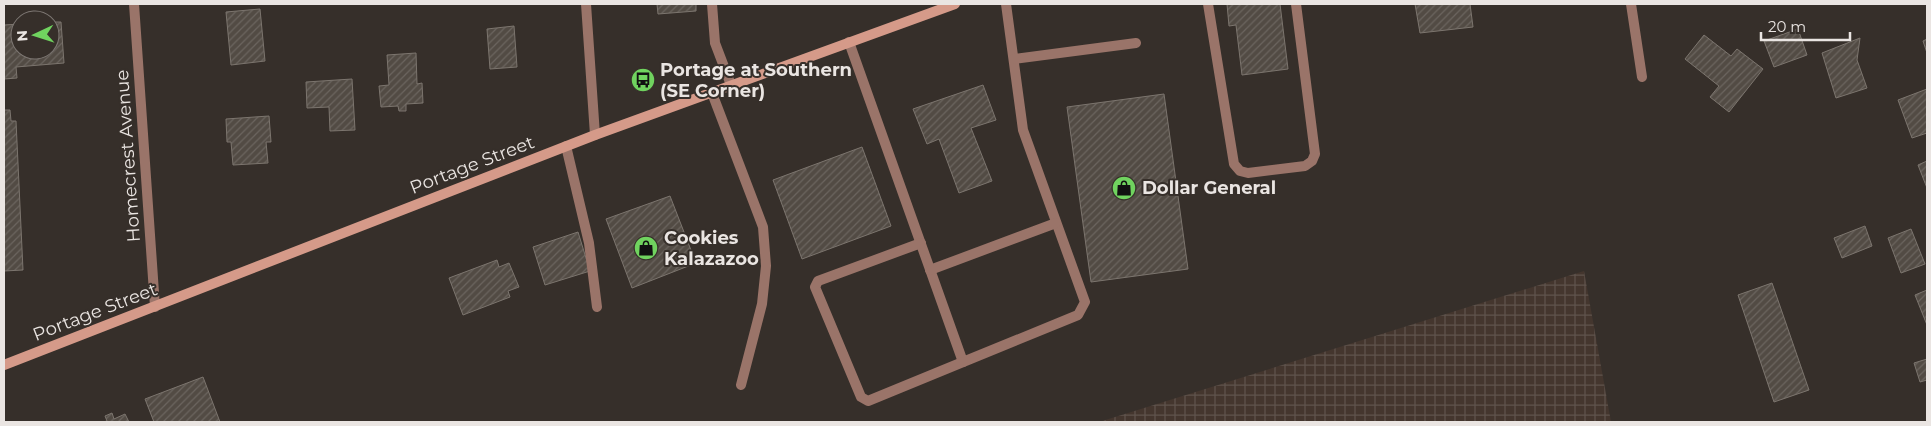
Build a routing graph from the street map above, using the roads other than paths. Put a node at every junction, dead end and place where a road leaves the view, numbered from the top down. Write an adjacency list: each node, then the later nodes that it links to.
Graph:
1 (134, 4): 20 (street, Homecrest Avenue)
2 (586, 4): 15 (street)
3 (712, 4): 13 (street)
4 (955, 4): 9 (main road, Portage Street)
5 (1006, 4): 11 (street)
6 (1208, 4): 7 (street)
7 (1296, 4)
8 (1631, 4): 12 (street)
9 (849, 42): 13 (main road, Portage Street); 18 (street)
10 (1136, 43): 11 (street)
11 (1014, 59): 17 (street)
12 (1642, 77)
13 (731, 85): 14 (main road, Portage Street)
14 (712, 92): 15 (main road, Portage Street); 24 (street)
15 (595, 135): 16 (main road, Portage Street)
16 (566, 146): 20 (main road, Portage Street); 21 (street)
17 (1056, 222): 19 (street); 22 (street)
18 (921, 243): 19 (street); 22 (street)
19 (930, 270): 22 (street)
20 (155, 307): 23 (main road, Portage Street)
21 (597, 307)
22 (963, 362)
23 (4, 364)
24 (741, 385)

